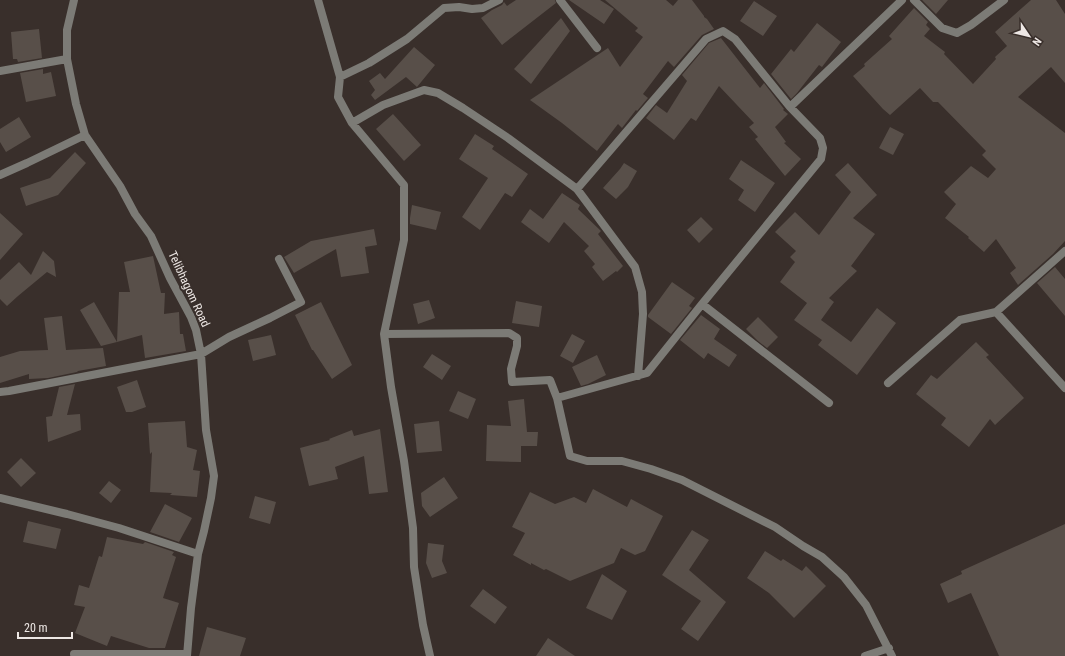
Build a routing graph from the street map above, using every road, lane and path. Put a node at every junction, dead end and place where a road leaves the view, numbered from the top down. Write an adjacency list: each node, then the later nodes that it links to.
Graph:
1 (74, 0): 9 (street, Telibhagom Road)
2 (318, 0): 11 (street)
3 (499, 0): 11 (street)
4 (560, 0): 8 (street)
5 (902, 0): 12 (street)
6 (914, 0): 7 (street)
7 (1004, 0)
8 (597, 48)
9 (66, 59): 10 (street); 14 (street, Telibhagom Road)
10 (0, 71)
11 (340, 78): 13 (street)
12 (790, 107): 16 (street); 19 (street)
13 (352, 123): 16 (street); 21 (street)
14 (85, 135): 15 (street); 22 (street, Telibhagom Road)
15 (0, 175)
16 (577, 189): 23 (street)
17 (1065, 251): 20 (street)
18 (279, 259): 22 (street)
19 (702, 304): 23 (street); 28 (street)
20 (996, 312): 24 (street); 25 (street)
21 (384, 334): 27 (street); 34 (street)
22 (201, 354): 26 (street); 30 (street, Telibhagom Road)
23 (638, 376): 27 (street)
24 (888, 383)
25 (1065, 388)
26 (0, 392)
27 (557, 398): 31 (street)
28 (829, 403)
29 (0, 498): 30 (street)
30 (198, 554): 33 (street, Telibhagom Road)
31 (890, 652): 35 (street)
32 (74, 654): 33 (street)
33 (187, 655)
34 (430, 656)
35 (865, 656)

